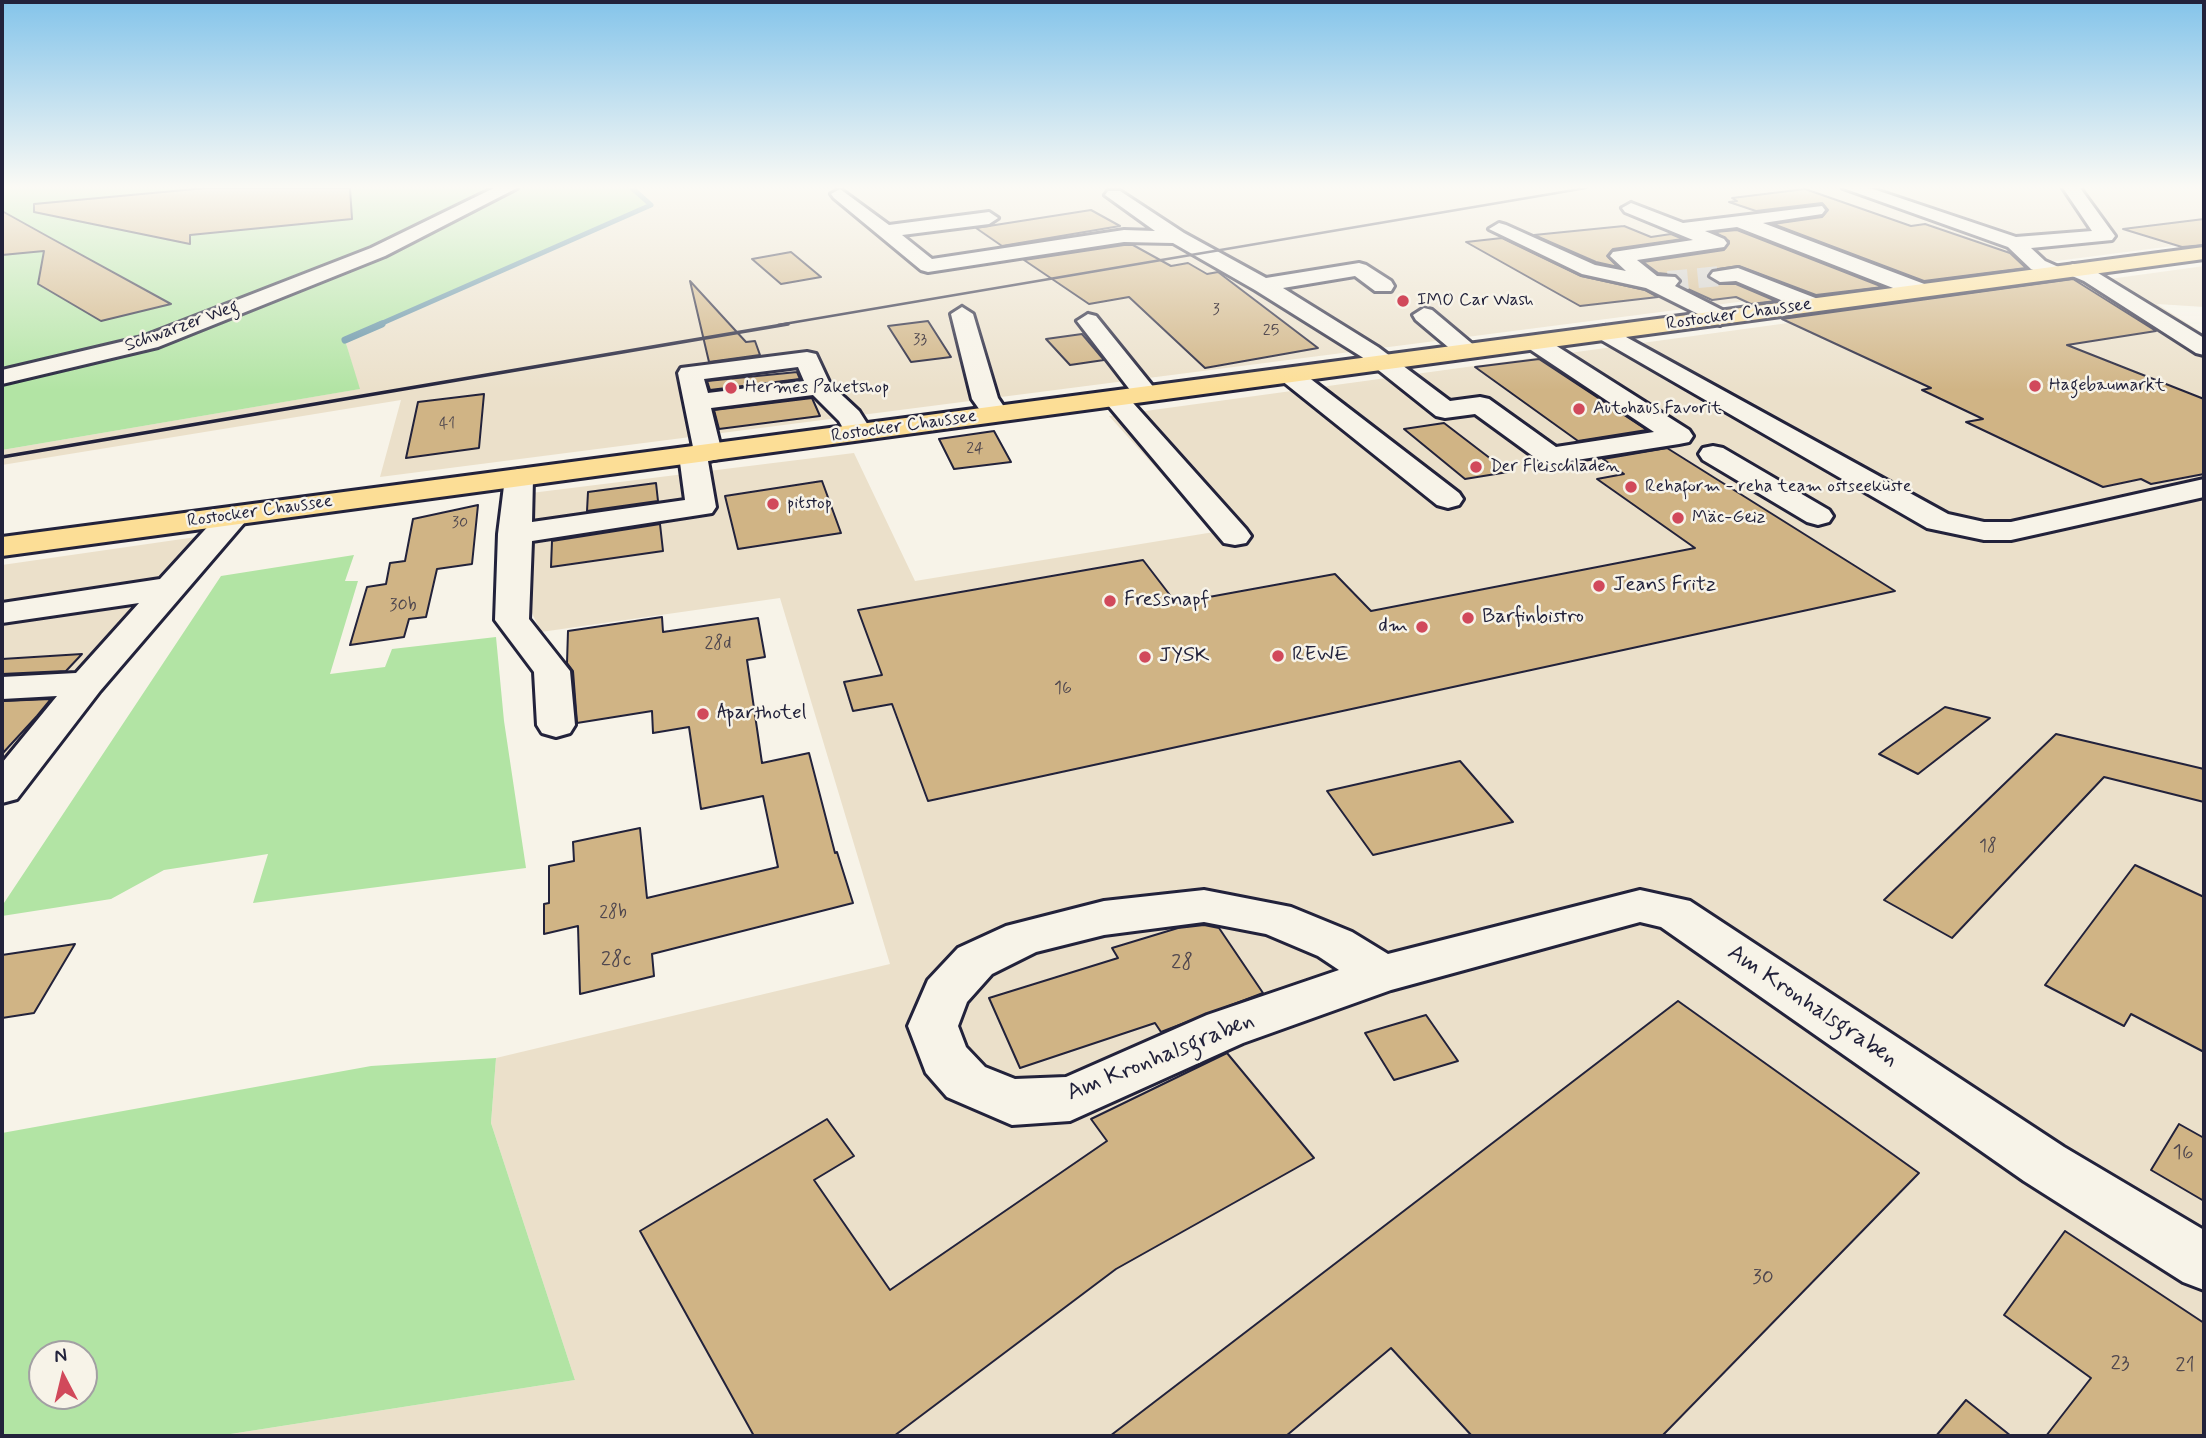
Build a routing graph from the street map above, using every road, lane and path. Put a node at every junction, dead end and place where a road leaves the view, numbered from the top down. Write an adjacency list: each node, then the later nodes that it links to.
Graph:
1 (370, 255): 27 (street, Schwarzer Weg)
2 (915, 255): 3 (street)
3 (999, 255)
4 (1209, 255): 13 (street)
5 (1556, 255): 12 (street)
6 (1627, 255): 12 (street)
7 (1828, 255): 15 (street)
8 (2028, 255): 10 (street)
9 (2188, 255): 10 (main road, Rostocker Chaussee)
10 (2065, 271): 15 (main road, Rostocker Chaussee); 23 (street)
11 (1720, 276): 16 (street)
12 (1661, 282): 19 (street)
13 (1263, 285): 14 (street); 25 (street)
14 (1383, 286)
15 (1919, 290): 16 (main road, Rostocker Chaussee)
16 (1810, 304): 19 (main road, Rostocker Chaussee)
17 (962, 314): 30 (street)
18 (1424, 315): 24 (street)
19 (1720, 318): 21 (main road, Rostocker Chaussee)
20 (1088, 321): 28 (street)
21 (1606, 333): 22 (main road, Rostocker Chaussee); 35 (street, Rostocker Chaussee)
22 (1536, 343): 24 (main road, Rostocker Chaussee); 25 (street)
23 (2204, 348)
24 (1468, 352): 25 (main road, Rostocker Chaussee)
25 (1384, 363): 26 (main road, Rostocker Chaussee)
26 (1290, 375): 28 (main road, Rostocker Chaussee); 36 (street)
27 (2, 377)
28 (1146, 394): 29 (main road, Rostocker Chaussee)
29 (1116, 398): 30 (main road, Rostocker Chaussee); 40 (street)
30 (996, 414): 31 (main road, Rostocker Chaussee)
31 (859, 433): 32 (main road, Rostocker Chaussee); 32 (street)
32 (700, 454): 34 (main road, Rostocker Chaussee); 39 (street)
33 (1713, 454): 38 (street)
34 (519, 478): 37 (main road, Rostocker Chaussee); 39 (street)
35 (2204, 488)
36 (1448, 499)
37 (234, 516): 41 (main road, Rostocker Chaussee); 42 (street)
38 (1818, 516)
39 (514, 534): 46 (street)
40 (1235, 536)
41 (2, 547)
42 (170, 588): 43 (street); 44 (street)
43 (2, 613)
44 (87, 683): 45 (street); 47 (street)
45 (2, 688)
46 (556, 725)
47 (20, 748): 48 (street)
48 (2, 790)
49 (1382, 974): 49 (street, Am Kronhalsgraben); 50 (street, Am Kronhalsgraben)
50 (2204, 1262)

